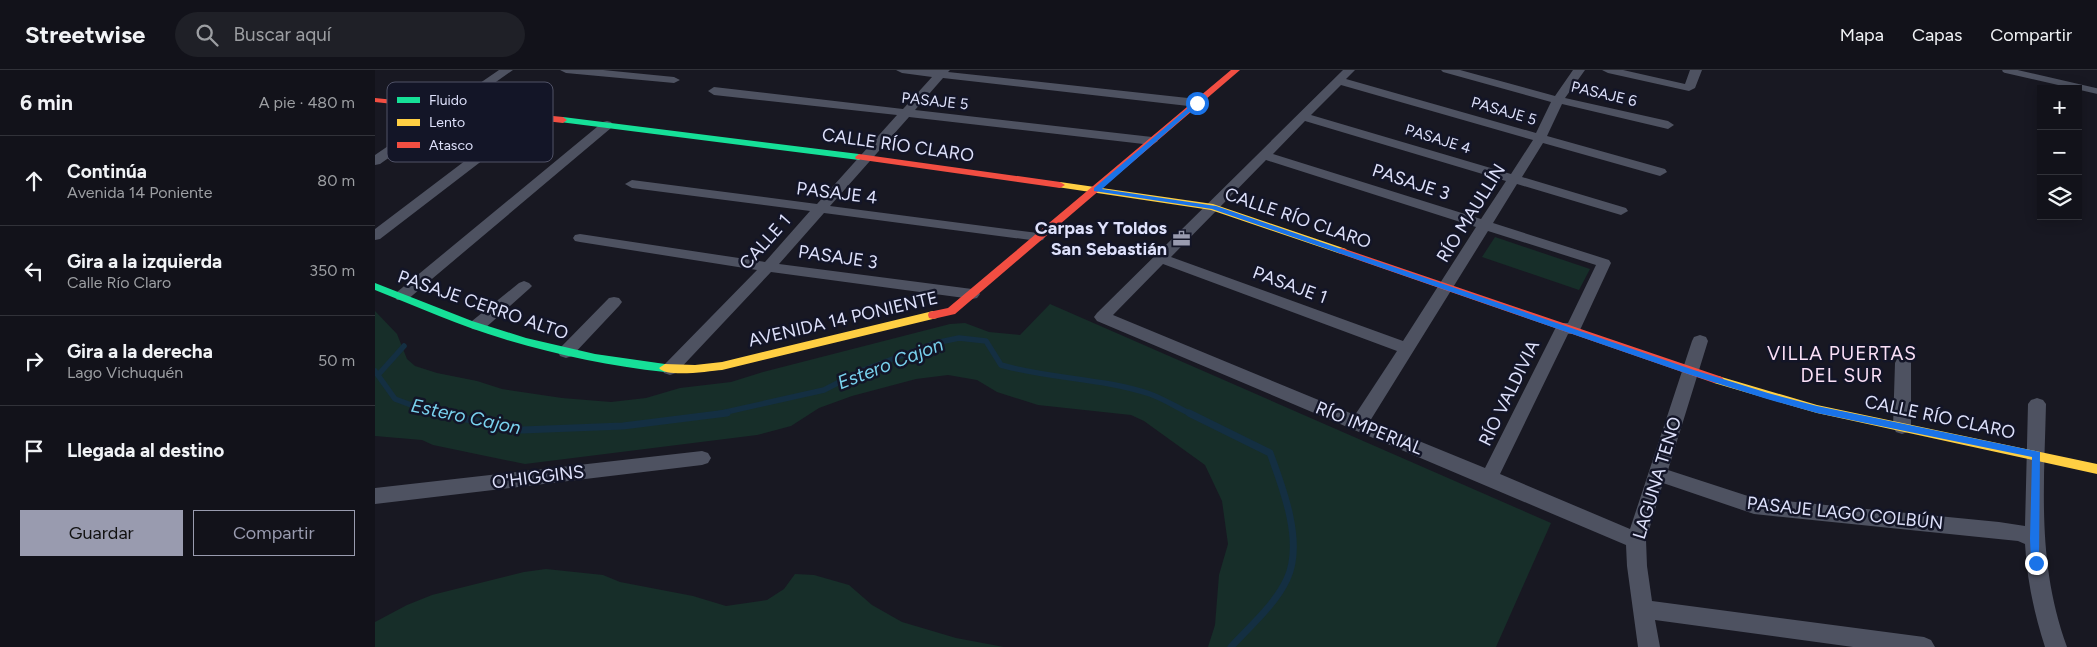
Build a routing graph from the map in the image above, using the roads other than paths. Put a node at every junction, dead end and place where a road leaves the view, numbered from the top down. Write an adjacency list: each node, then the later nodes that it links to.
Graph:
1 (507, 70): 14 (street)
2 (566, 70): 12 (street)
3 (902, 70): 11 (street)
4 (1236, 70): 18 (street, AVENIDA 14 PONIENTE)
5 (1349, 70): 13 (street)
6 (1447, 70): 17 (street, PASAJE 6)
7 (1579, 70): 17 (street, RÍO MAULLÍN)
8 (1608, 70): 9 (street)
9 (1696, 70)
10 (2005, 70): 16 (lane)
11 (942, 72): 18 (street); 19 (street, CALLE 1)
12 (674, 80)
13 (1339, 81): 20 (street); 24 (street, PASAJE 5)
14 (490, 82)
15 (714, 91): 19 (street, PASAJE 5)
16 (2097, 91)
17 (1558, 100): 22 (street, PASAJE 6); 24 (street, RÍO MAULLÍN)
18 (1197, 103): 25 (street, AVENIDA 14 PONIENTE)
19 (905, 114): 25 (street, PASAJE 5); 28 (street, CALLE 1)
20 (1303, 116): 27 (street); 32 (street, PASAJE 4)
21 (553, 120): 23 (street, CALLE RÍO CLARO)
22 (1668, 125)
23 (607, 126): 28 (street, CALLE RÍO CLARO); 49 (street)
24 (1541, 138): 31 (street, PASAJE 5); 32 (street, RÍO MAULLÍN)
25 (1152, 141): 34 (street, AVENIDA 14 PONIENTE)
26 (387, 154): 29 (street)
27 (1264, 155): 35 (street); 38 (street, PASAJE 3)
28 (865, 158): 34 (street, CALLE RÍO CLARO); 36 (street, CALLE 1)
29 (375, 162)
30 (472, 162): 39 (street)
31 (1660, 172)
32 (1514, 179): 37 (street, PASAJE 4); 38 (street, RÍO MAULLÍN)
33 (632, 184): 36 (street, PASAJE 4)
34 (1096, 190): 35 (street, CALLE RÍO CLARO); 40 (street, AVENIDA 14 PONIENTE)
35 (1213, 207): 42 (street); 47 (street, CALLE RÍO CLARO)
36 (819, 210): 40 (street, PASAJE 4); 44 (street, CALLE 1)
37 (1621, 211)
38 (1485, 225): 43 (street, PASAJE 3); 47 (street, RÍO MAULLÍN)
39 (375, 236)
40 (1038, 237): 48 (street, AVENIDA 14 PONIENTE)
41 (580, 238): 44 (street, PASAJE 3)
42 (1161, 258): 54 (street, PASAJE 1); 60 (street, RÍO IMPERIAL)
43 (1604, 263): 52 (street, RÍO VALDIVIA)
44 (768, 267): 48 (street, PASAJE 3); 57 (street, CALLE 1)
45 (375, 286): 49 (street, PASAJE CERRO ALTO)
46 (524, 286): 51 (street)
47 (1446, 286): 52 (street, CALLE RÍO CLARO); 54 (street, RÍO MAULLÍN)
48 (972, 294): 57 (street, AVENIDA 14 PONIENTE)
49 (402, 296): 51 (street, PASAJE CERRO ALTO)
50 (614, 302): 55 (street)
51 (478, 325): 55 (street, PASAJE CERRO ALTO)
52 (1568, 329): 58 (street, CALLE RÍO CLARO); 66 (street, RÍO VALDIVIA)
53 (1700, 341): 58 (street, LAGUNA TENO)
54 (1406, 348): 60 (street, RÍO MAULLÍN)
55 (566, 352): 57 (street, PASAJE CERRO ALTO)
56 (1903, 363): 61 (street)
57 (670, 369)
58 (1691, 372): 61 (street, CALLE RÍO CLARO); 65 (street, LAGUNA TENO)
59 (2037, 404): 62 (street)
60 (1358, 425): 66 (street, RÍO IMPERIAL)
61 (1902, 427): 62 (street, CALLE RÍO CLARO)
62 (2037, 455): 64 (street, CALLE RÍO CLARO); 68 (street)
63 (702, 458): 67 (street, O'HIGGINS)
64 (2097, 469)
65 (1658, 474): 68 (street, PASAJE LAGO COLBÚN); 69 (street, LAGUNA TENO)
66 (1490, 477): 69 (street, RÍO IMPERIAL)
67 (375, 496)
68 (2034, 539): 73 (street)
69 (1636, 540): 70 (street, LAGUNA TENO)
70 (1643, 609): 71 (street, LAGUNA TENO); 72 (street)
71 (1649, 647)
72 (1924, 647)
73 (2055, 647)

